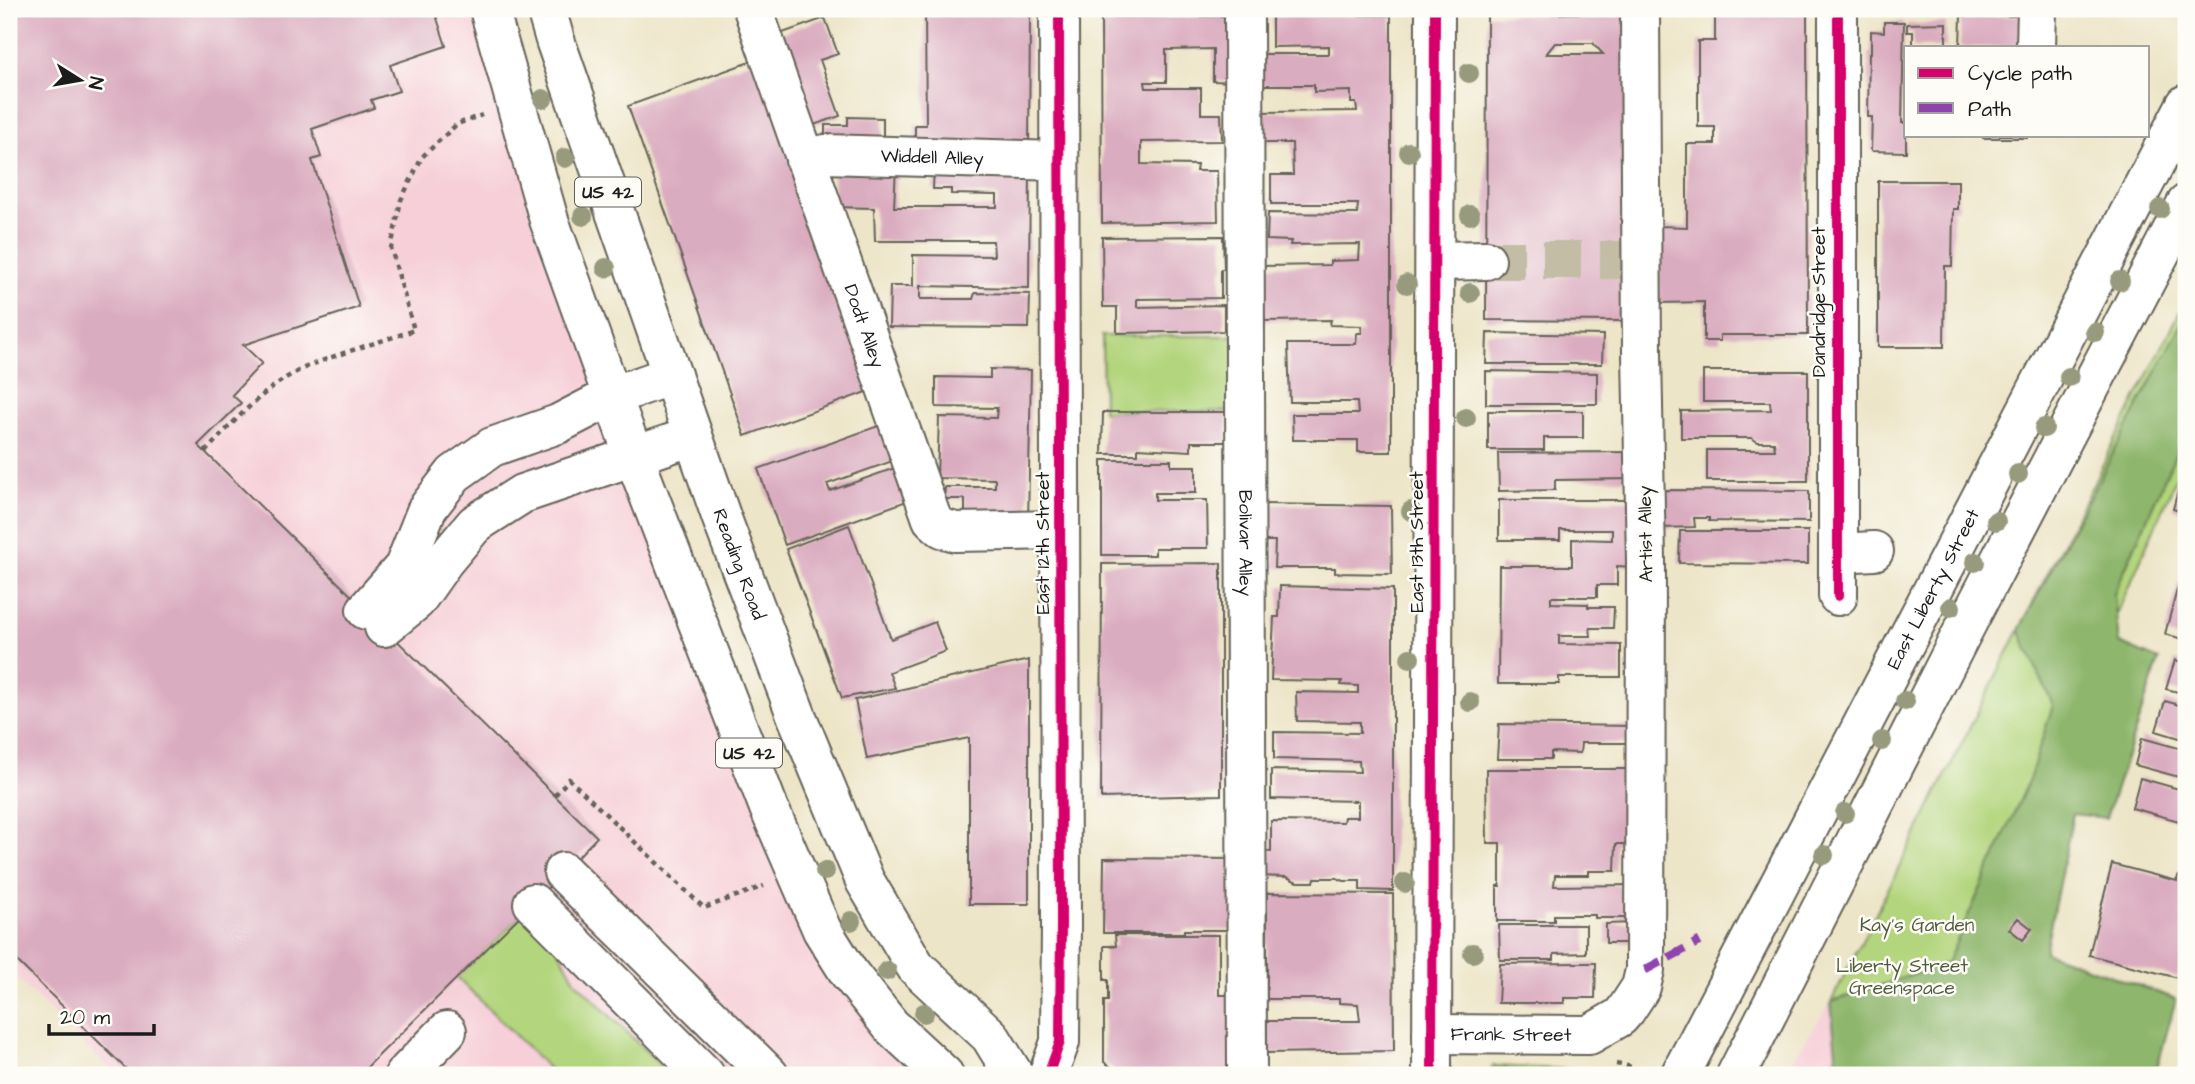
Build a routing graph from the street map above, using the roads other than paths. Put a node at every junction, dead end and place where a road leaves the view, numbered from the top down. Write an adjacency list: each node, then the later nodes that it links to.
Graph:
1 (489, 9): 18 (main road, US 42)
2 (547, 9): 17 (main road, Reading Road / US 42)
3 (753, 9): 12 (main road, Dodt Alley)
4 (1059, 9): 13 (main road, East 12th Street)
5 (1244, 9): 34 (main road, Bolivar Alley)
6 (1435, 9): 16 (main road, East 13th Street)
7 (1640, 9): 27 (main road, Artist Alley)
8 (1838, 9): 22 (main road, Dandridge Street)
9 (2037, 9): 10 (main road)
10 (2036, 46)
11 (2186, 104): 36 (main road, East Liberty Street)
12 (805, 160): 13 (main road, Widdell Alley); 21 (main road, Dodt Alley)
13 (1059, 161): 21 (main road, East 12th Street)
14 (2186, 204): 37 (main road)
15 (1486, 260): 16 (main road)
16 (1436, 261): 26 (main road, East 13th Street)
17 (672, 375): 18 (main road); 19 (main road, Reading Road / US 42)
18 (612, 396): 20 (main road, US 42); 20 (main road)
19 (693, 436): 20 (main road); 32 (main road, Reading Road / US 42)
20 (633, 454): 31 (main road, US 42)
21 (1060, 530): 33 (main road, East 12th Street)
22 (1838, 596)
23 (563, 872): 30 (main road)
24 (533, 903): 29 (main road)
25 (447, 1031): 28 (main road)
26 (1432, 1034): 27 (main road, Frank Street); 35 (main road, East 13th Street)
27 (1589, 1035)
28 (404, 1075)
29 (705, 1075)
30 (769, 1075)
31 (944, 1075)
32 (1014, 1075)
33 (1048, 1075)
34 (1247, 1075)
35 (1432, 1075)
36 (1680, 1075)
37 (1735, 1075)

